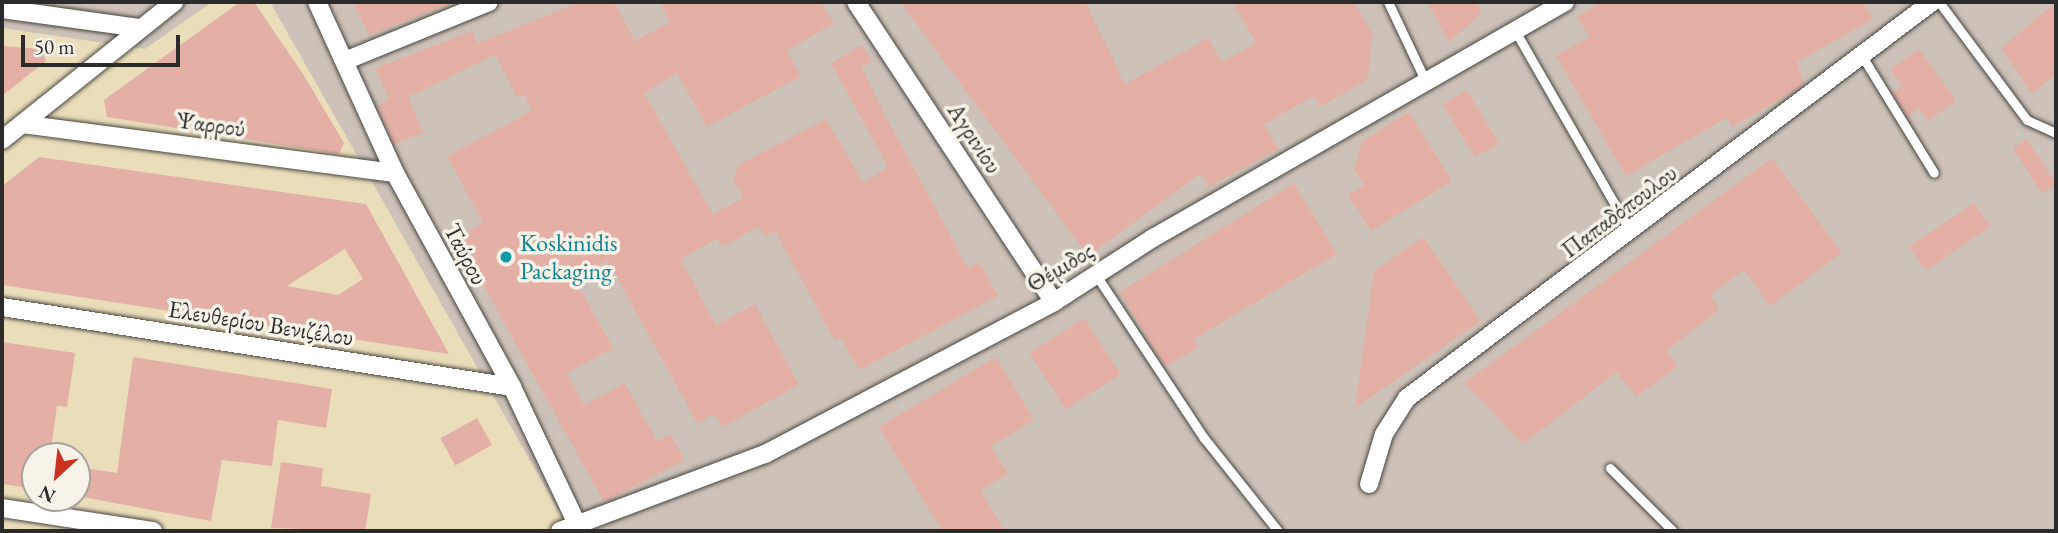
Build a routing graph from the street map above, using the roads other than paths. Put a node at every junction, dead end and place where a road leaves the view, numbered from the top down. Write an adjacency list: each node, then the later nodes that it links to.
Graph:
1 (174, 2): 10 (street)
2 (317, 2): 13 (street, Ταύρου)
3 (489, 2): 13 (street)
4 (856, 2): 22 (street, Αγρινίου)
5 (1388, 2): 14 (lane)
6 (1565, 2): 11 (street, Θέμιδος)
7 (1932, 2): 12 (street, Παπαδόπουλου)
8 (1940, 2): 16 (lane)
9 (8, 7): 10 (street)
10 (139, 28): 15 (street)
11 (1514, 29): 14 (street, Θέμιδος); 20 (lane)
12 (1862, 56): 19 (lane); 20 (street, Παπαδόπουλου)
13 (347, 60): 18 (street, Ταύρου)
14 (1426, 80): 21 (street, Θέμιδος)
15 (22, 124): 17 (street); 18 (street, Ψαρρού)
16 (2056, 133)
17 (2, 140)
18 (395, 173): 24 (street, Ταύρου)
19 (1934, 173)
20 (1631, 233): 26 (street, Παπαδόπουλου)
21 (1096, 275): 22 (street, Θέμιδος); 31 (lane)
22 (1054, 302): 28 (street, Θέμιδος)
23 (2, 307): 24 (street, Ελευθερίου Βενιζέλου)
24 (512, 387): 28 (street, Ταύρου)
25 (1610, 468): 32 (lane)
26 (1369, 484)
27 (2, 508): 29 (street)
28 (578, 526): 30 (street, Θέμιδος)
29 (153, 531)
30 (559, 531)
31 (1278, 531)
32 (1673, 531)

